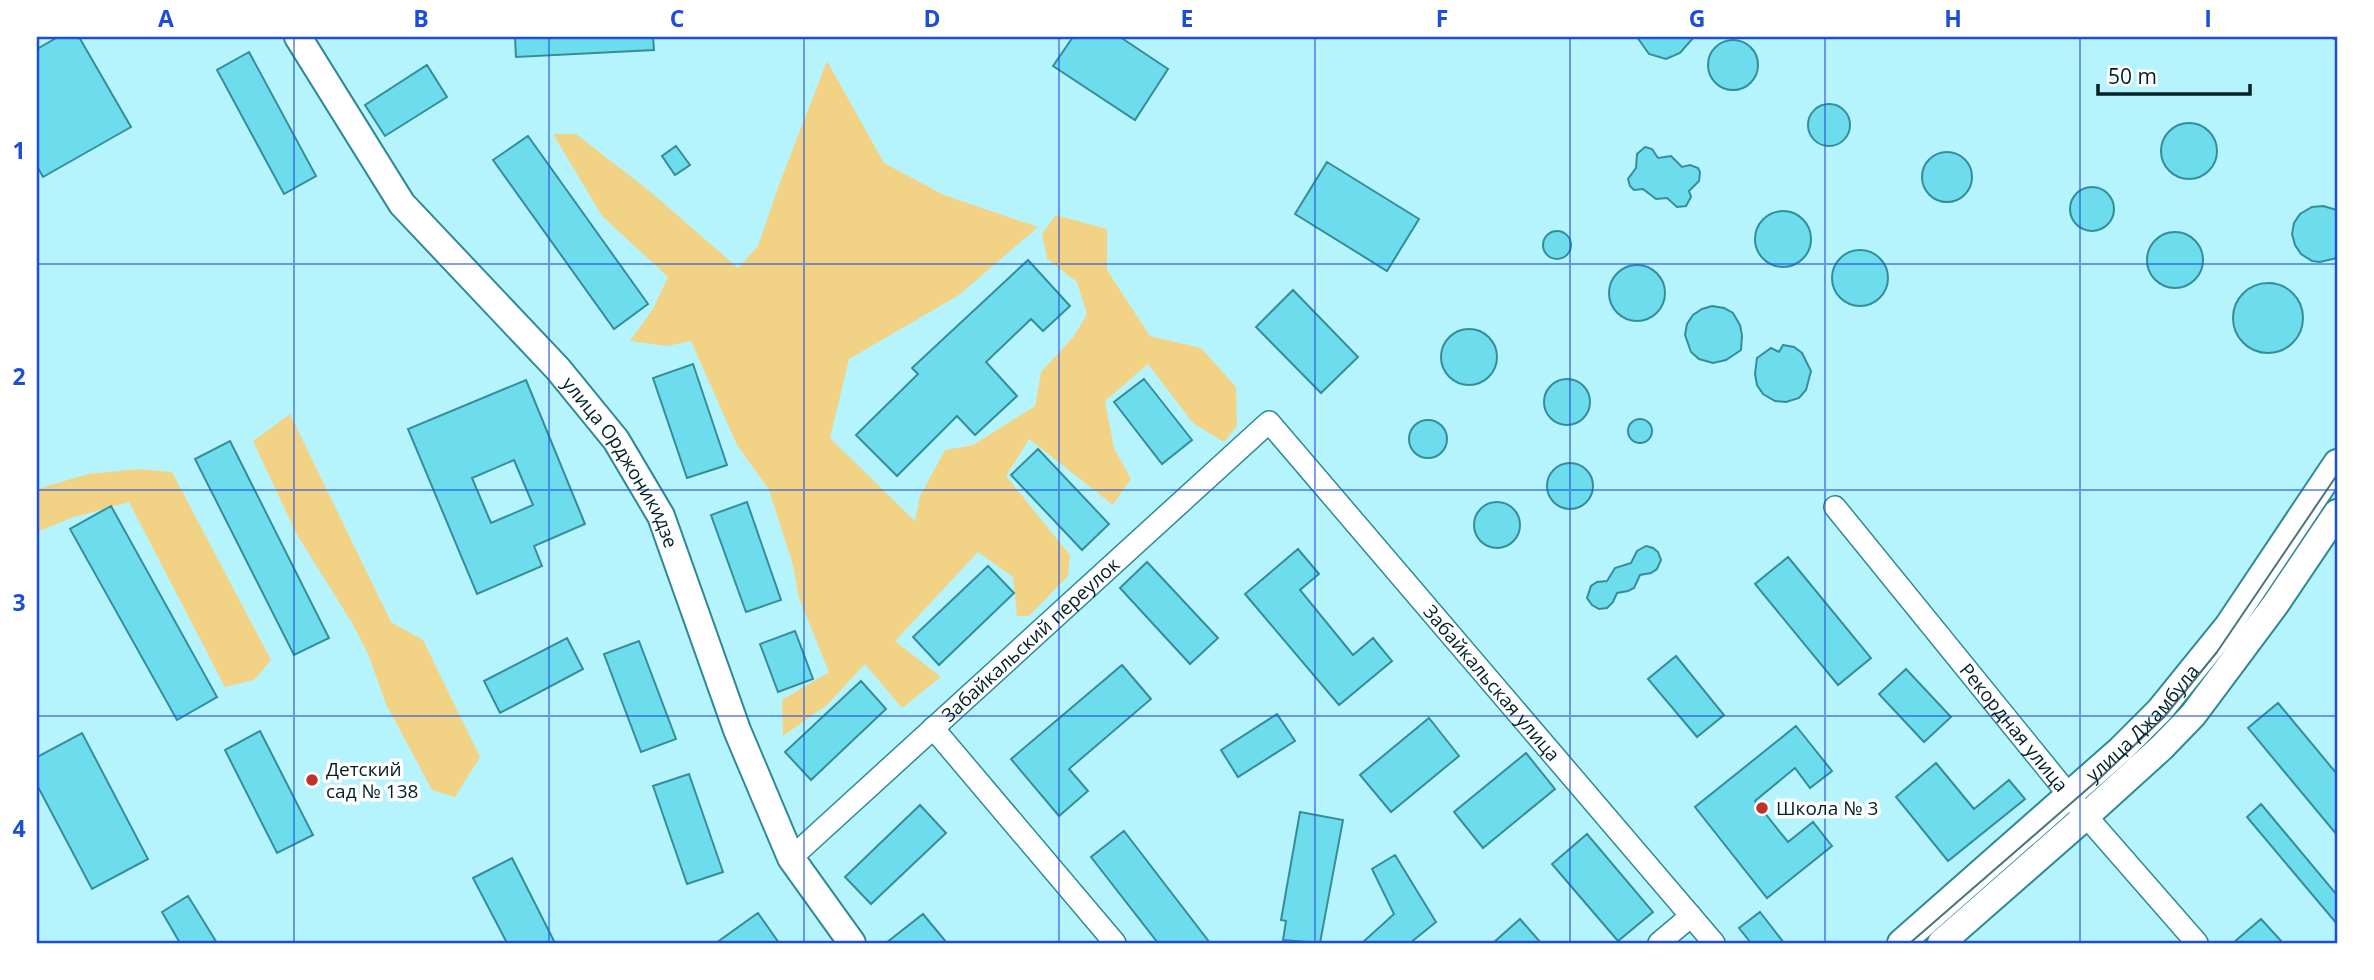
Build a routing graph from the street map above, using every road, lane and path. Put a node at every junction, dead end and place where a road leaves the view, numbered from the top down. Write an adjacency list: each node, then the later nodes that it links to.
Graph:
1 (298, 37): 9 (street, улица Орджоникидзе)
2 (1269, 422): 6 (street, Забайкальский переулок); 10 (street, Забайкальская улица)
3 (2337, 463): 7 (street, улица Джамбула)
4 (1835, 507): 7 (street, Рекордная улица)
5 (2337, 513): 8 (street, улица Джамбула)
6 (933, 728): 9 (street, Забайкальский переулок); 12 (street)
7 (2069, 794): 8 (street, Рекордная улица); 15 (street, улица Джамбула)
8 (2087, 816): 16 (street, улица Джамбула); 17 (street, Рекордная улица)
9 (791, 858): 11 (street, улица Орджоникидзе)
10 (1691, 916): 13 (street); 14 (street, Забайкальская улица)
11 (852, 943)
12 (1115, 943)
13 (1659, 943)
14 (1714, 943)
15 (1901, 943)
16 (1941, 943)
17 (2196, 943)

